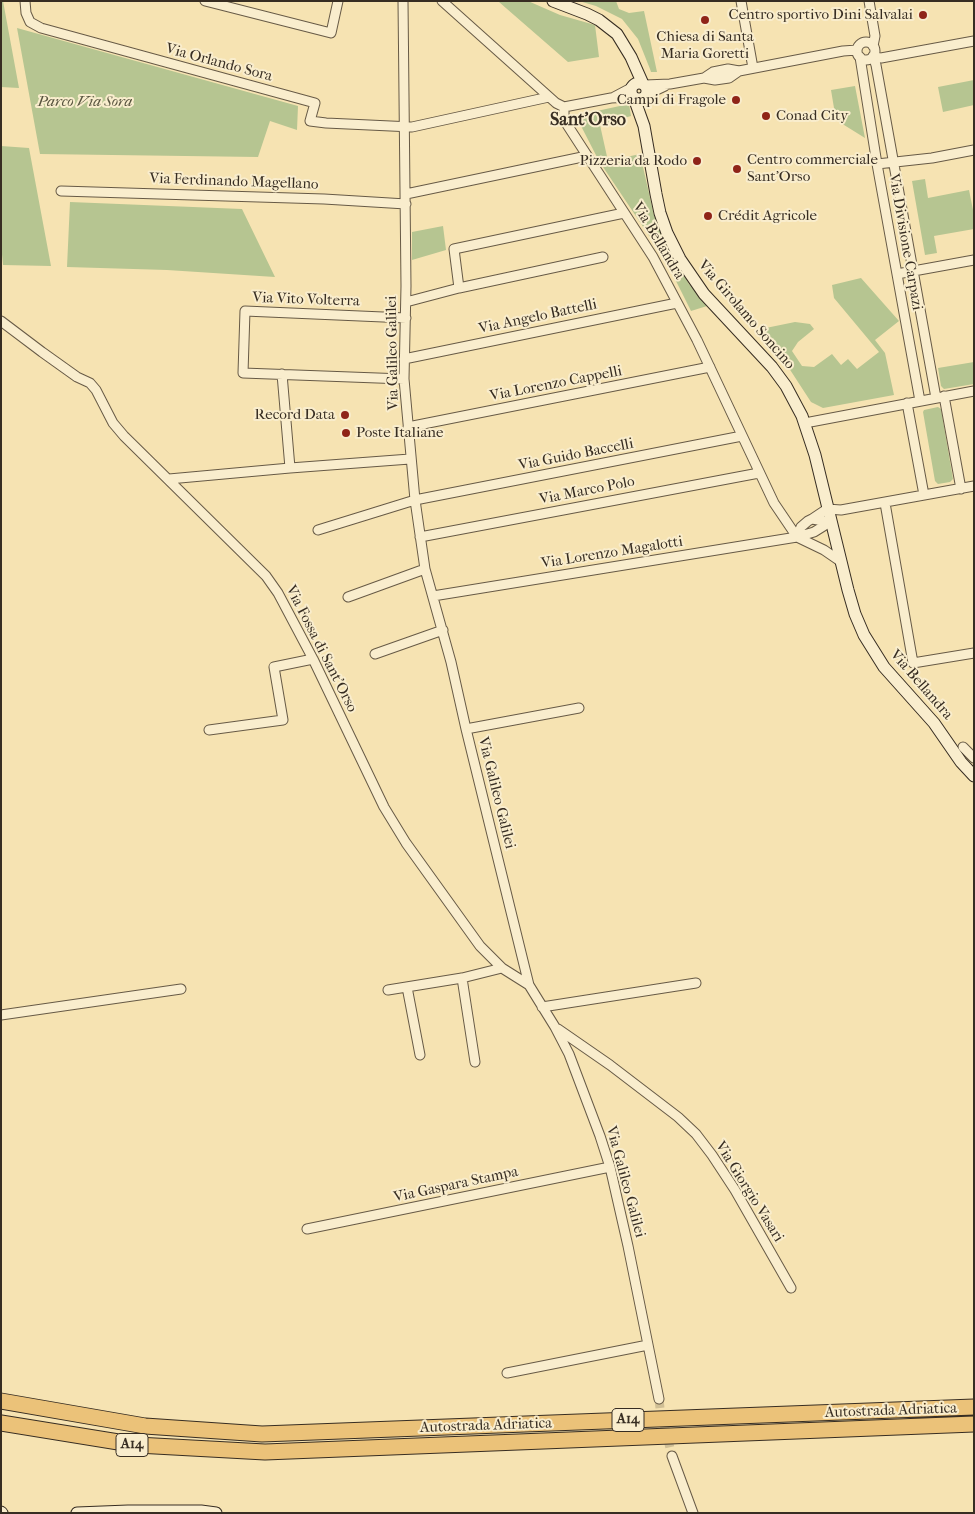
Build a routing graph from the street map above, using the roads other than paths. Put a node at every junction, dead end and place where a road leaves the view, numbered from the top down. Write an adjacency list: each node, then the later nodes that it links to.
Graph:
1 (25, 1): 16 (street, Via Orlando Sora)
2 (205, 1): 3 (street)
3 (338, 1)
4 (403, 1): 16 (street, Via Galileo Galilei)
5 (442, 1): 14 (street)
6 (553, 1): 13 (main road, Via Girolamo Soncino)
7 (741, 1): 12 (street)
8 (869, 1): 10 (street, Via Divisione Carpazi)
9 (974, 41): 10 (street)
10 (873, 50): 11 (street); 11 (street); 19 (street, Via Divisione Carpazi)
11 (859, 54): 12 (street); 20 (street, Via Divisione Carpazi)
12 (753, 68): 13 (street)
13 (639, 91): 15 (street); 41 (main road, Via Girolamo Soncino)
14 (549, 97): 15 (street); 16 (street)
15 (564, 107): 18 (street, Via Bellandra)
16 (404, 126): 22 (street, Via Galileo Galilei)
17 (974, 150): 19 (street)
18 (586, 156): 22 (street, Via Ferdinando Magellano); 23 (street, Via Bellandra)
19 (894, 162): 20 (street); 26 (street, Via Divisione Carpazi)
20 (877, 164): 27 (street, Via Divisione Carpazi)
21 (61, 191): 22 (street, Via Ferdinando Magellano)
22 (406, 199): 29 (street, Via Galileo Galilei)
23 (624, 213): 28 (street); 30 (street, Via Bellandra)
24 (603, 257): 28 (street)
25 (974, 260): 26 (street)
26 (913, 271): 27 (street); 38 (street, Via Divisione Carpazi)
27 (897, 274): 39 (street, Via Divisione Carpazi)
28 (459, 288): 29 (street)
29 (406, 302): 31 (street, Via Galileo Galilei)
30 (677, 303): 33 (street, Via Angelo Battelli); 34 (street, Via Bellandra)
31 (406, 318): 33 (street, Via Galileo Galilei); 35 (street, Via Vito Volterra)
32 (1, 320): 47 (street, Via Fossa di Sant'Orso)
33 (404, 358): 36 (street, Via Galileo Galilei)
34 (710, 367): 42 (street, Via Lorenzo Cappelli); 43 (street, Via Bellandra)
35 (282, 374): 36 (street); 45 (street)
36 (404, 379): 42 (street, Via Galileo Galilei)
37 (974, 391): 38 (street)
38 (940, 397): 39 (street); 49 (street, Via Divisione Carpazi)
39 (920, 401): 40 (street)
40 (907, 403): 41 (street); 50 (street)
41 (805, 423): 53 (main road, Via Girolamo Soncino)
42 (408, 427): 44 (street, Via Galileo Galilei)
43 (742, 436): 46 (street, Via Bellandra); 51 (street, Via Guido Baccelli)
44 (410, 459): 45 (street); 51 (street, Via Galileo Galilei)
45 (290, 468): 47 (street)
46 (759, 473): 57 (street, Via Marco Polo); 58 (street, Via Bellandra)
47 (169, 479): 66 (street, Via Fossa di Sant'Orso)
48 (974, 486): 49 (street)
49 (961, 489): 50 (street)
50 (924, 496): 52 (street)
51 (415, 500): 56 (street, Via Guido Baccelli); 57 (street, Via Galileo Galilei)
52 (885, 502): 53 (street); 64 (street)
53 (827, 509): 54 (street); 55 (main road, Via Girolamo Soncino)
54 (812, 519): 55 (street); 58 (street)
55 (830, 522): 58 (street, Via Lorenzo Magalotti); 59 (main road, Via Bellandra)
56 (318, 530)
57 (420, 537): 60 (street, Via Galileo Galilei)
58 (797, 537): 59 (street); 61 (street, Via Lorenzo Magalotti)
59 (840, 561): 72 (main road, Via Bellandra)
60 (425, 569): 61 (street, Via Galileo Galilei); 62 (street)
61 (433, 596): 63 (street, Via Galileo Galilei)
62 (348, 597)
63 (442, 630): 65 (street); 68 (street, Via Galileo Galilei)
64 (974, 653)
65 (376, 654)
66 (313, 659): 69 (street); 73 (street, Via Fossa di Sant'Orso)
67 (579, 708): 68 (street, Via Galileo Galilei)
68 (466, 729): 76 (street, Via Galileo Galilei)
69 (209, 730)
70 (962, 747): 71 (street)
71 (974, 758)
72 (974, 776)
73 (502, 968): 74 (street); 76 (street, Via Fossa di Sant'Orso)
74 (462, 978): 77 (street); 84 (street)
75 (696, 983): 80 (street)
76 (529, 985): 80 (street, Via Galileo Galilei)
77 (407, 987): 79 (street); 83 (street)
78 (181, 989): 81 (street)
79 (388, 990)
80 (542, 1007): 82 (street, Via Galileo Galilei)
81 (1, 1016)
82 (555, 1027): 85 (street, Via Galileo Galilei); 87 (street, Via Giorgio Vasari)
83 (420, 1055)
84 (475, 1062)
85 (610, 1167): 86 (street, Via Gaspara Stampa); 88 (street, Via Galileo Galilei)
86 (307, 1229)
87 (791, 1288)
88 (648, 1345): 89 (street); 90 (street, Via Galileo Galilei)
89 (507, 1372)
90 (659, 1399)
91 (1, 1401): 92 (highway, Autostrada Adriatica / A14)
92 (974, 1408)
93 (1, 1423): 94 (highway, Autostrada Adriatica / A14)
94 (974, 1424)
95 (672, 1456): 98 (street)
96 (77, 1513): 97 (main road)
97 (216, 1513)
98 (693, 1513)

